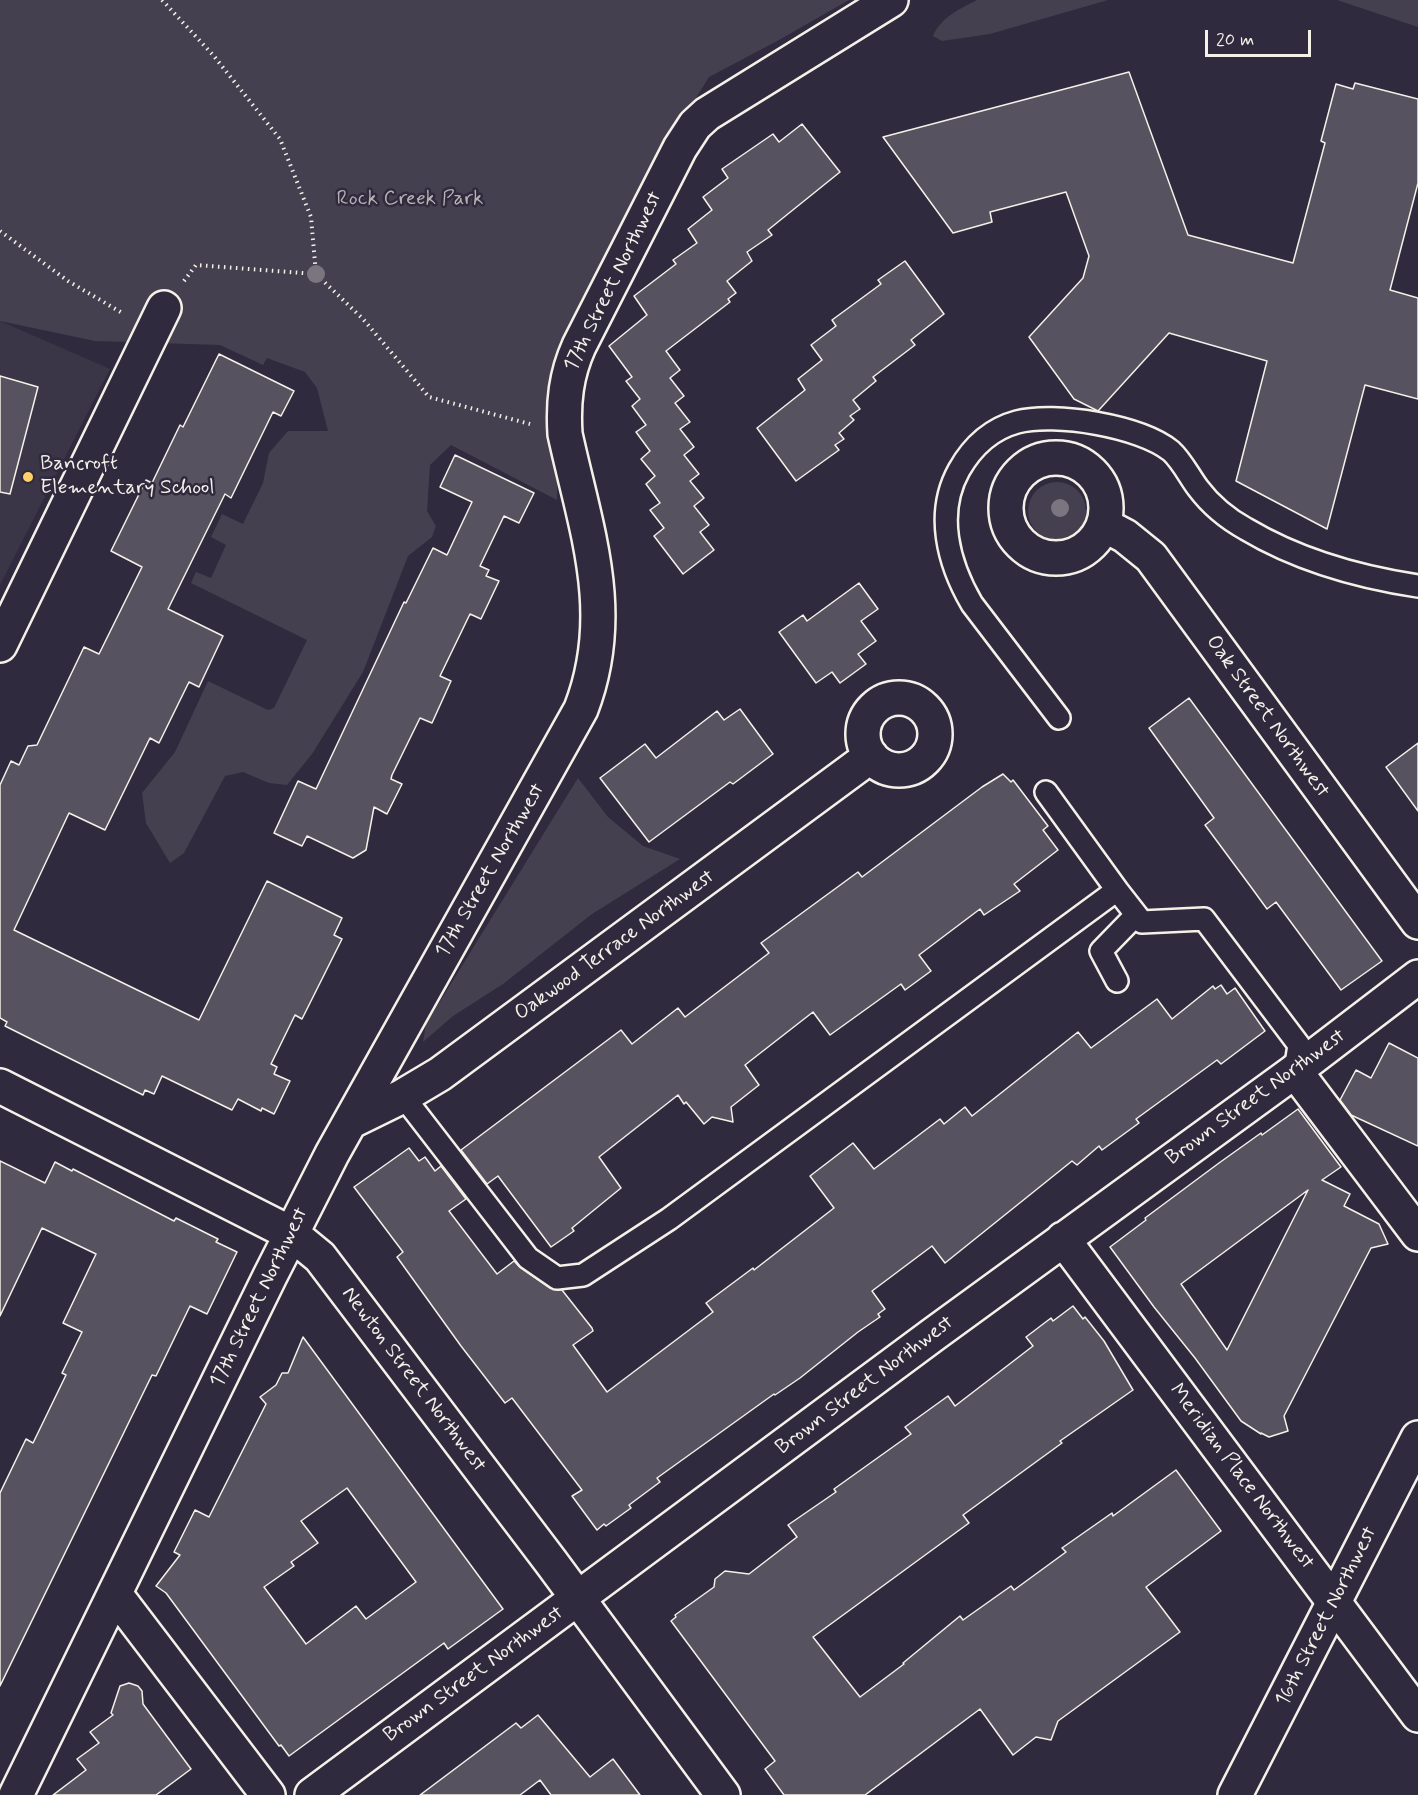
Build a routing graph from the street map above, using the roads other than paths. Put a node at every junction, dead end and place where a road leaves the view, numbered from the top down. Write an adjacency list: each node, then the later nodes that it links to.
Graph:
1 (891, 0): 17 (street, 17th Street Northwest)
2 (159, 320): 5 (street)
3 (1104, 525): 11 (street, Oak Street Northwest)
4 (1418, 586): 6 (lane)
5 (0, 645)
6 (1059, 718)
7 (871, 756): 16 (street, Oakwood Terrace Northwest)
8 (1046, 792): 9 (lane)
9 (1117, 890): 10 (lane); 16 (lane)
10 (1136, 915): 13 (lane); 14 (lane)
11 (1418, 922)
12 (1418, 977): 14 (street, Brown Street Northwest)
13 (1117, 981)
14 (1295, 1071): 19 (street); 20 (street, Brown Street Northwest)
15 (0, 1086): 18 (street, Newton Street Northwest)
16 (403, 1096): 17 (street, Oakwood Terrace Northwest)
17 (350, 1122): 18 (street, 17th Street Northwest)
18 (292, 1234): 22 (street, 17th Street Northwest); 23 (street, Newton Street Northwest)
19 (1418, 1234)
20 (1063, 1239): 23 (street, Brown Street Northwest); 24 (street, Meridian Place Northwest)
21 (1418, 1438): 24 (street, 16th Street Northwest)
22 (115, 1594): 26 (street, 17th Street Northwest); 27 (street)
23 (578, 1599): 28 (street, Brown Street Northwest); 29 (street, Newton Street Northwest)
24 (1333, 1604): 25 (street, Meridian Place Northwest); 30 (street, 16th Street Northwest)
25 (1418, 1715)
26 (16, 1795)
27 (268, 1795)
28 (312, 1795)
29 (723, 1795)
30 (1235, 1795)

